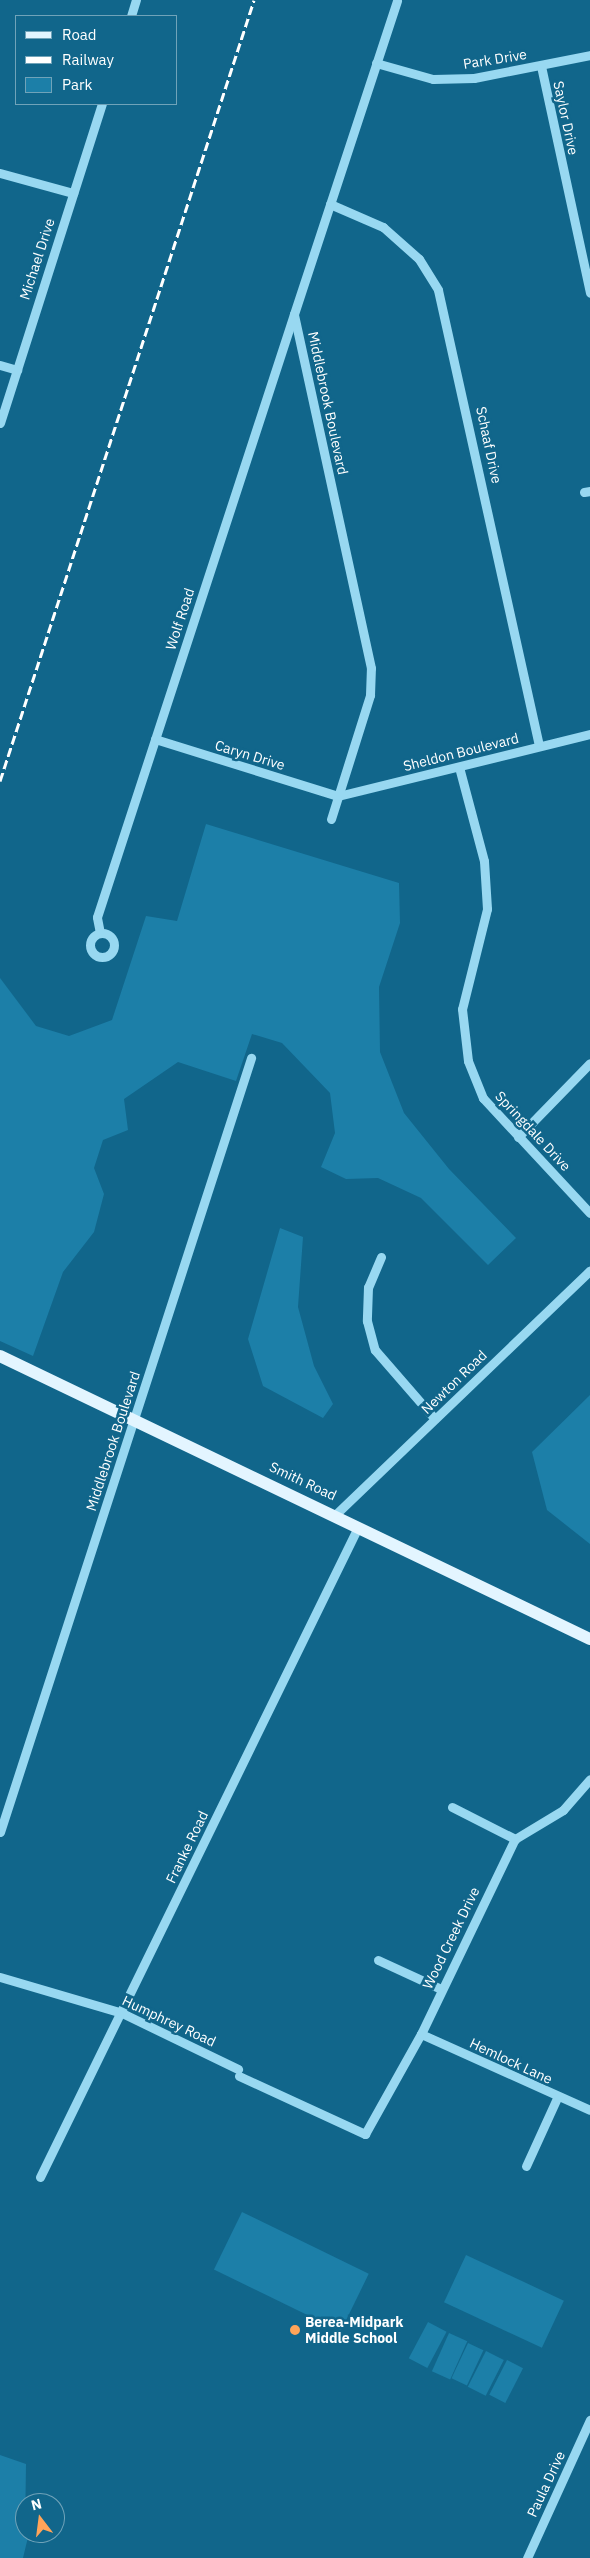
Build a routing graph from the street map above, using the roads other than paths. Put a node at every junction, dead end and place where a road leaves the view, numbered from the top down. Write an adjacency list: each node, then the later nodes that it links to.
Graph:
1 (136, 0): 3 (street)
2 (397, 0): 5 (street)
3 (131, 15)
4 (590, 55): 6 (street, Park Drive)
5 (376, 63): 6 (street, Park Drive); 10 (street)
6 (541, 66): 11 (street, Saylor Drive)
7 (102, 105): 9 (street, Michael Drive)
8 (0, 173): 9 (street)
9 (72, 193): 14 (street, Michael Drive)
10 (330, 204): 12 (street); 18 (street, Schaaf Drive)
11 (590, 293)
12 (294, 314): 17 (street, Wolf Road); 20 (street, Middlebrook Boulevard)
13 (0, 365): 14 (street)
14 (16, 370): 15 (street, Michael Drive)
15 (0, 423)
16 (590, 734): 18 (street, Sheldon Boulevard)
17 (155, 739): 20 (street, Caryn Drive); 22 (street, Wolf Road)
18 (539, 746): 19 (street, Sheldon Boulevard)
19 (459, 767): 20 (street, Sheldon Boulevard); 25 (street, Springdale Drive)
20 (338, 796): 21 (street, Middlebrook Boulevard)
21 (330, 819)
22 (100, 933)
23 (252, 1058): 30 (street, Middlebrook Boulevard)
24 (590, 1063): 25 (street)
25 (518, 1137): 26 (street, Springdale Drive)
26 (590, 1213)
27 (381, 1257): 31 (street)
28 (590, 1270): 31 (street, Newton Road)
29 (0, 1356): 30 (main road, Smith Road)
30 (134, 1419): 32 (main road, Smith Road); 37 (street, Middlebrook Boulevard)
31 (435, 1419): 32 (street, Newton Road)
32 (336, 1514): 33 (main road, Smith Road)
33 (358, 1527): 34 (main road, Smith Road); 42 (street, Franke Road)
34 (590, 1639)
35 (590, 1779): 38 (street)
36 (452, 1807): 38 (street)
37 (0, 1832)
38 (515, 1839): 41 (street, Wood Creek Drive)
39 (378, 1960): 41 (street)
40 (0, 1977): 42 (street, Humphrey Road)
41 (441, 1990): 43 (street, Wood Creek Drive)
42 (122, 2012): 46 (street, Humphrey Road); 48 (street, Franke Road)
43 (421, 2034): 44 (street, Hemlock Lane); 46 (street, Wood Creek Drive)
44 (557, 2098): 45 (street, Hemlock Lane); 47 (street)
45 (590, 2110)
46 (365, 2134)
47 (526, 2166)
48 (40, 2177)
49 (590, 2420): 50 (street, Paula Drive)
50 (527, 2558)

